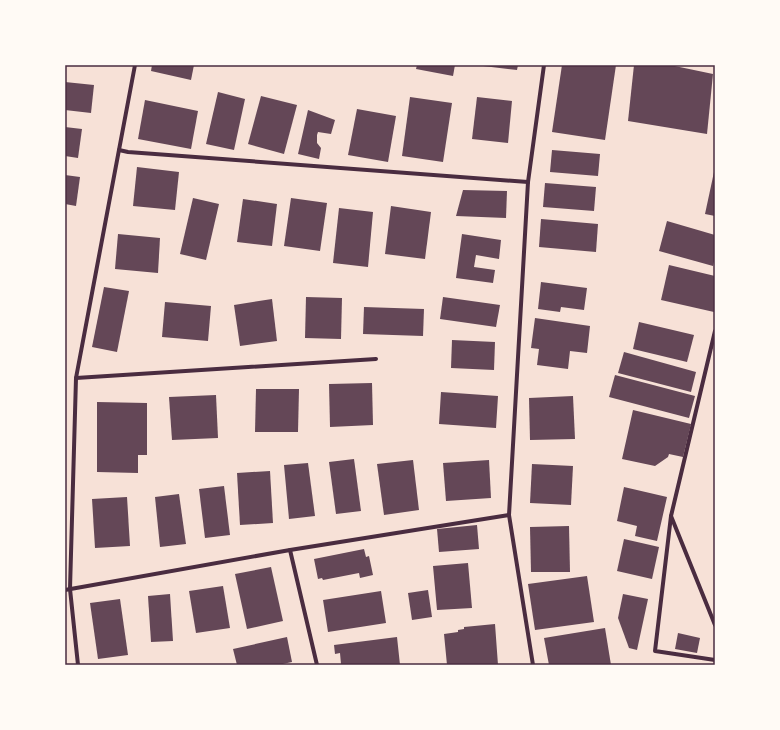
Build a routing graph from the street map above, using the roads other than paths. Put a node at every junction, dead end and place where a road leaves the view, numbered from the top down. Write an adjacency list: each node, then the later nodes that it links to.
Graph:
1 (135, 65): 3 (street)
2 (544, 65): 4 (street)
3 (119, 150): 4 (street); 7 (street)
4 (528, 182): 8 (street)
5 (715, 331): 9 (street)
6 (376, 359): 7 (street)
7 (76, 378): 11 (street)
8 (509, 514): 10 (street); 17 (street)
9 (671, 516): 13 (street); 14 (street)
10 (290, 550): 11 (street); 16 (street)
11 (70, 589): 12 (street); 15 (street)
12 (65, 590)
13 (715, 625)
14 (715, 660)
15 (78, 665)
16 (317, 665)
17 (533, 665)

